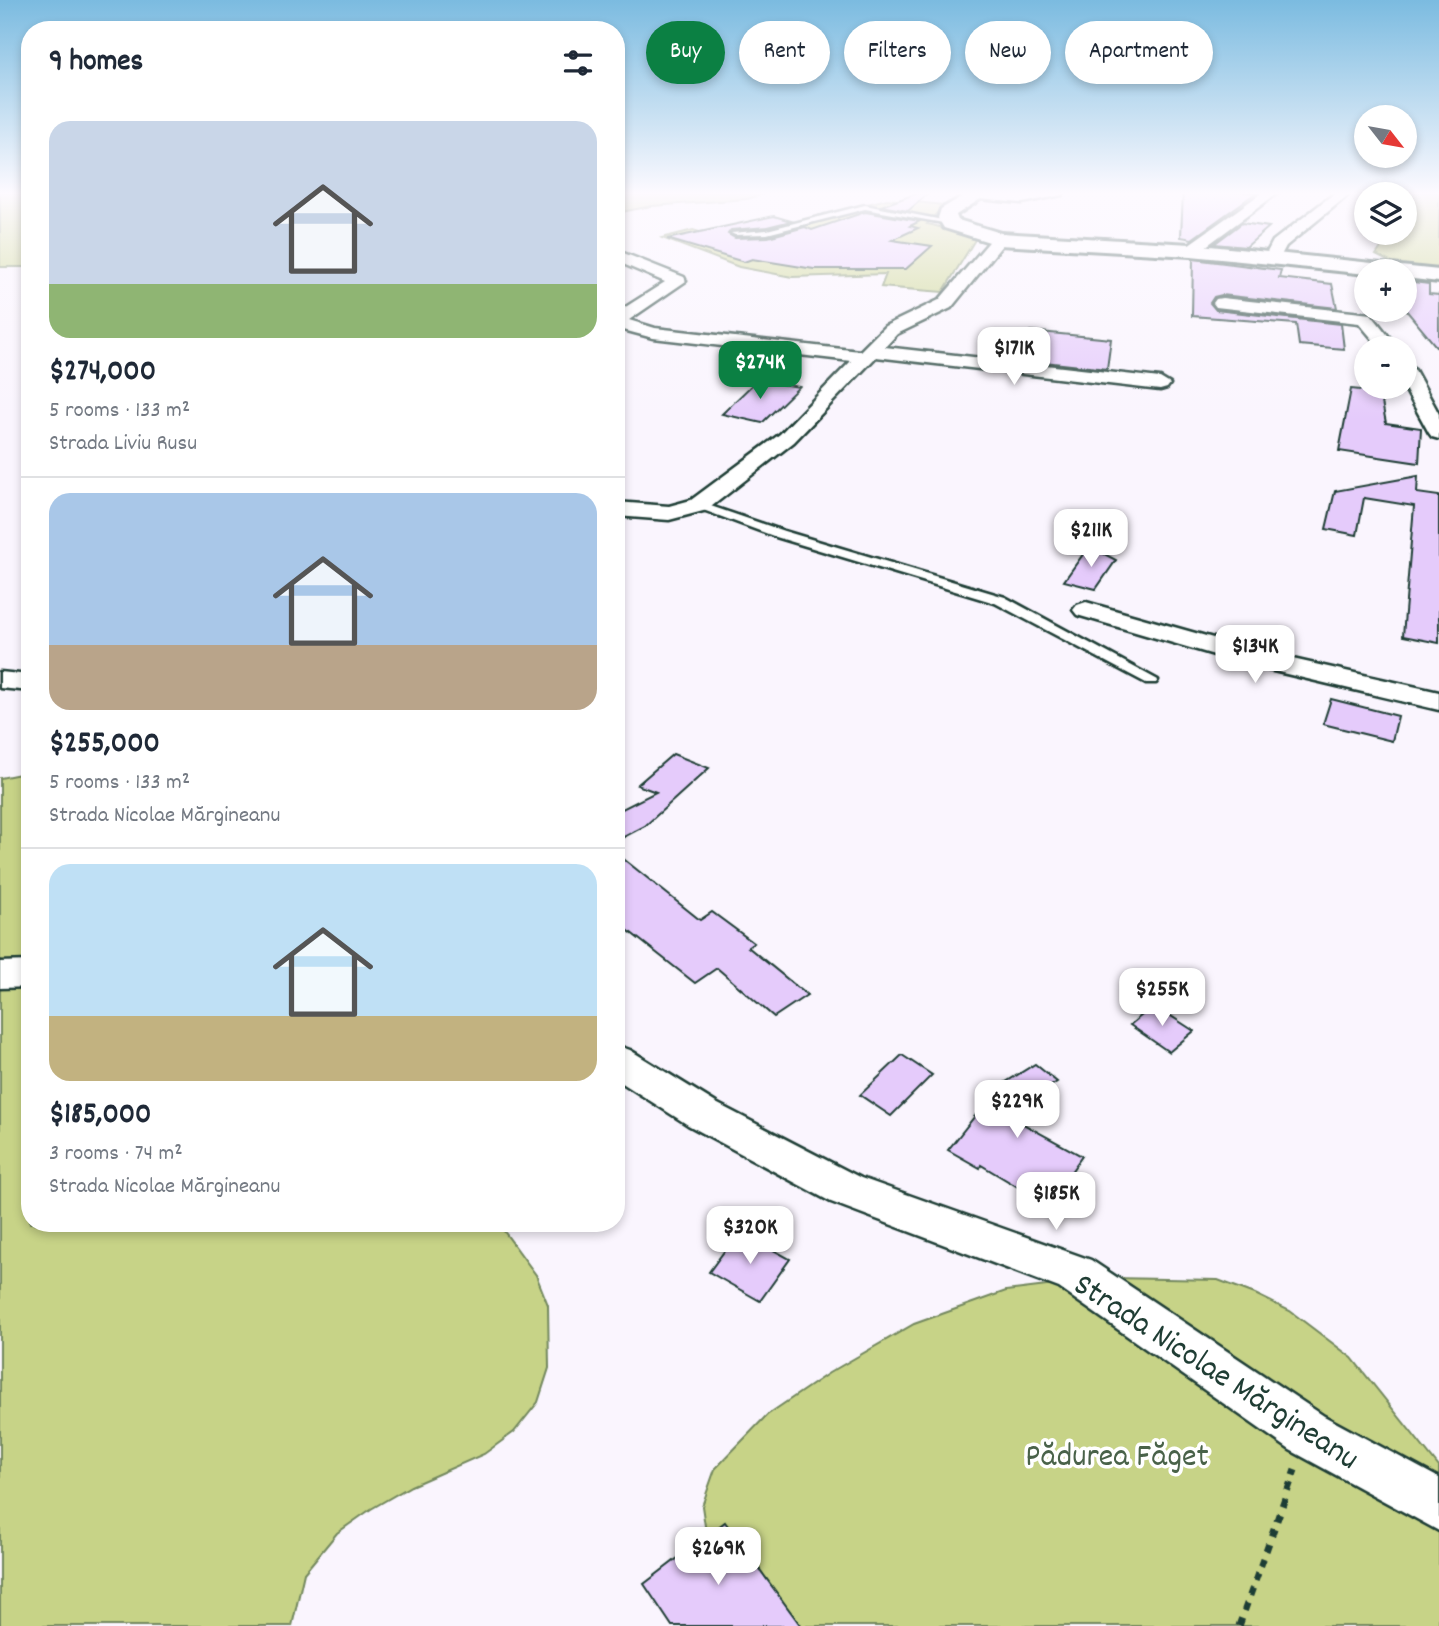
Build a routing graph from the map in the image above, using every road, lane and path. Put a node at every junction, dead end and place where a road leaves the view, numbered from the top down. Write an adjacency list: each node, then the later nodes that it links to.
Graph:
1 (647, 268): 6 (street)
2 (975, 268): 9 (street)
3 (1417, 273): 4 (main road)
4 (1439, 276)
5 (1222, 303): 8 (street)
6 (625, 316)
7 (625, 325): 9 (street)
8 (1379, 336)
9 (869, 354): 10 (street); 13 (street)
10 (1160, 384)
11 (1417, 392): 12 (street)
12 (1439, 433)
13 (699, 505): 14 (street); 17 (lane)
14 (625, 510)
15 (1086, 610): 19 (street)
16 (0, 680): 18 (street)
17 (1151, 680)
18 (21, 682)
19 (1439, 701)
20 (21, 974): 21 (street)
21 (0, 975)
22 (625, 1066): 23 (street, Strada Nicolae Mărgineanu)
23 (1307, 1433): 24 (street, Strada Nicolae Mărgineanu); 25 (path)
24 (1439, 1506)
25 (1239, 1626)

